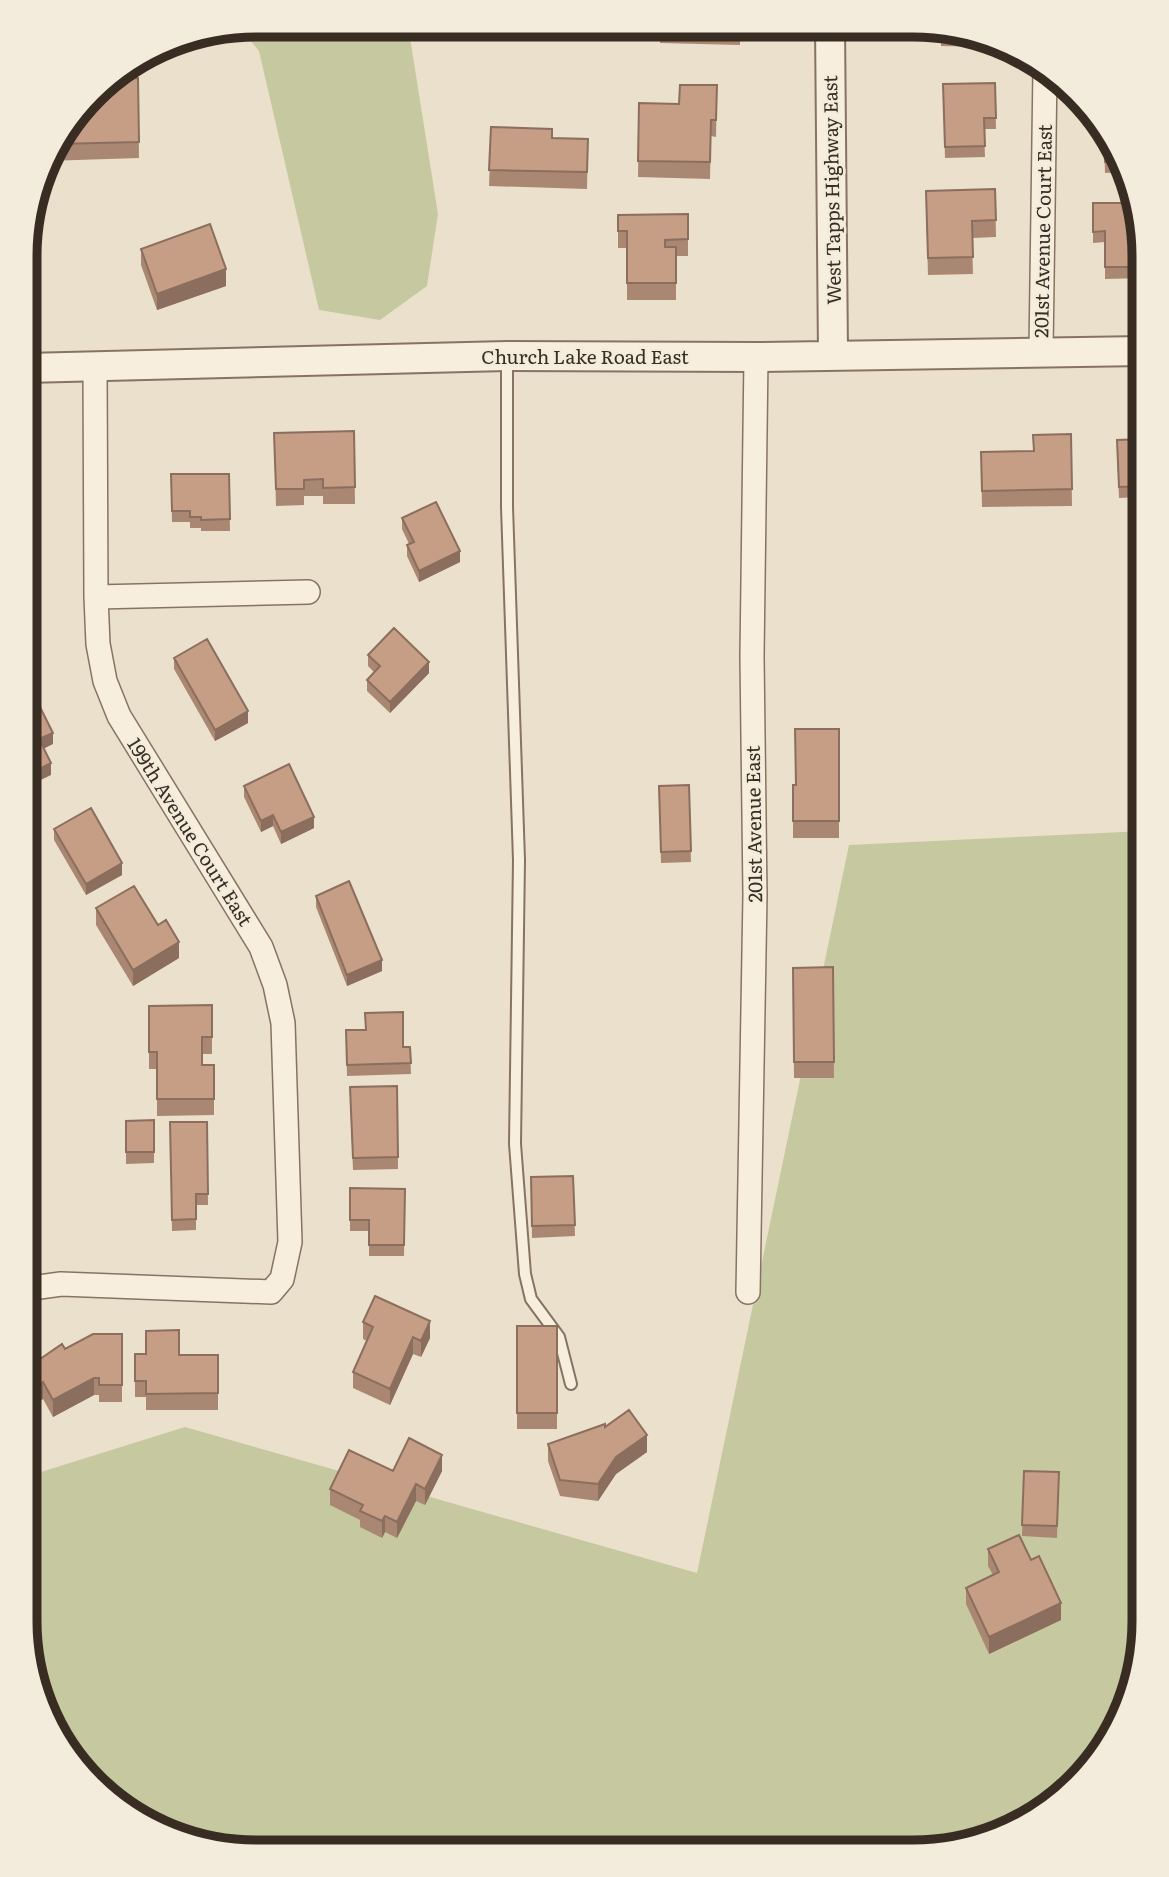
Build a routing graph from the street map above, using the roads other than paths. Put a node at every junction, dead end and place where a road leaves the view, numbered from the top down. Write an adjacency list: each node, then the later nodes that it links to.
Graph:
1 (831, 37): 5 (street, West Tapps Highway East)
2 (1045, 81): 3 (street, 201st Avenue Court East)
3 (1041, 351): 4 (street, Church Lake Road East); 5 (street, Church Lake Road East)
4 (1132, 351)
5 (834, 355): 7 (street, Church Lake Road East)
6 (507, 356): 7 (street, Church Lake Road East); 8 (street, Church Lake Road East); 14 (lane)
7 (757, 357): 13 (street, 201st Avenue East)
8 (95, 367): 9 (street, Church Lake Road East); 11 (street, 199th Avenue Court East)
9 (37, 368)
10 (308, 592): 11 (street)
11 (96, 597): 12 (street, 199th Avenue Court East)
12 (37, 1287)
13 (748, 1292)
14 (570, 1384)

